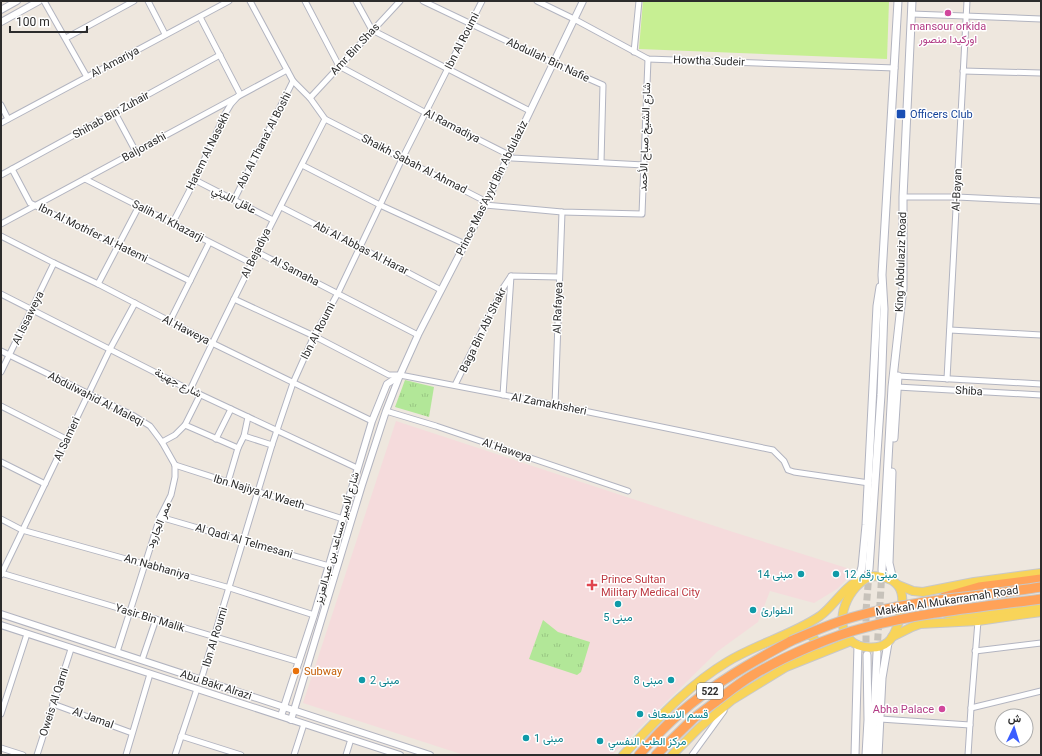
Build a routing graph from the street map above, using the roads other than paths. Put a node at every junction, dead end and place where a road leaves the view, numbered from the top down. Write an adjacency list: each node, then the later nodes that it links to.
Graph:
1 (17, 1): 19 (street)
2 (39, 1): 25 (street)
3 (44, 1): 29 (street)
4 (134, 1): 29 (street)
5 (148, 1): 28 (street)
6 (229, 1): 22 (street, Al Amariya)
7 (250, 1): 37 (street, Shaikh Sabah Al Ahmad)
8 (305, 1): 34 (street)
9 (356, 1): 27 (street)
10 (400, 1): 27 (street, Amr Bin Shas)
11 (423, 1): 26 (street, Abdullah Bin Nafie)
12 (482, 1): 26 (street, Ibn Al Roumi)
13 (537, 1): 23 (street, Howtha Sudeir)
14 (583, 1): 23 (street, Prince Mas'Ayyd Bin Abdulaziz)
15 (639, 1): 30 (street)
16 (898, 1): 35 (main road, King Abdulaziz Road)
17 (912, 1): 20 (main road, King Abdulaziz Road)
18 (967, 1): 21 (street, Al-Bayan)
19 (1, 10)
20 (912, 14): 21 (street); 61 (main road, King Abdulaziz Road)
21 (966, 16): 24 (street); 38 (street, Al-Bayan)
22 (200, 17): 28 (street, Al Amariya); 31 (street)
23 (574, 19): 30 (street, Howtha Sudeir); 33 (street, Prince Mas'Ayyd Bin Abdulaziz)
24 (1041, 19)
25 (1, 22)
26 (471, 24): 33 (street, Abdullah Bin Nafie); 36 (street, Ibn Al Roumi)
27 (372, 30): 34 (street, Amr Bin Shas); 36 (street)
28 (166, 34): 40 (street, Al Amariya)
29 (66, 38): 40 (street)
30 (634, 52): 32 (street, Howtha Sudeir)
31 (220, 55): 42 (street); 46 (street, Shihab Bin Zuhair)
32 (648, 59): 35 (street, Howtha Sudeir); 56 (street, شارع الشيخ صباح الأحمد)
33 (554, 63): 45 (street, Prince Mas'Ayyd Bin Abdulaziz); 54 (street, Abdullah Bin Nafie)
34 (339, 66): 43 (street, Amr Bin Shas); 47 (street, Al Ramadiya)
35 (895, 68): 82 (main road, King Abdulaziz Road)
36 (448, 69): 45 (street); 47 (street, Ibn Al Roumi)
37 (287, 70): 41 (street, Shaikh Sabah Al Ahmad); 42 (street, Baljorashi)
38 (963, 71): 39 (street); 62 (street, Al-Bayan)
39 (1041, 73)
40 (86, 77): 48 (street, Al Amariya)
41 (293, 81): 43 (street, Shaikh Sabah Al Ahmad); 63 (street, Abi Al Thana' Al Boshi)
42 (240, 94): 51 (street, Baljorashi); 60 (street, Hatem Al Nasekh)
43 (310, 98): 49 (street, Shaikh Sabah Al Ahmad)
44 (1, 105): 48 (street)
45 (530, 111): 52 (street, Prince Mas'Ayyd Bin Abdulaziz)
46 (115, 113): 51 (street); 57 (street, Shihab Bin Zuhair)
47 (426, 113): 52 (street, Al Ramadiya); 53 (street, Ibn Al Roumi)
48 (8, 119): 50 (street, Al Amariya)
49 (325, 119): 53 (street, Shaikh Sabah Al Ahmad); 55 (street, Al Bejadiya)
50 (1, 123)
51 (136, 152): 59 (street, Baljorashi)
52 (509, 154): 54 (street, Al Ramadiya); 67 (street, Prince Mas'Ayyd Bin Abdulaziz)
53 (402, 159): 66 (street, Ibn Al Roumi); 67 (street, Shaikh Sabah Al Ahmad)
54 (601, 162): 56 (street, Al Ramadiya)
55 (302, 165): 66 (street); 69 (street, Al Bejadiya)
56 (644, 165): 70 (street, شارع الشيخ صباح الأحمد)
57 (12, 169): 58 (street, Shihab Bin Zuhair); 65 (street, Ibn Al Mothfer Al Hatemi)
58 (1, 175)
59 (85, 179): 65 (street, Baljorashi); 68 (street, Salih Al Khazarji)
60 (195, 180): 63 (street, عاقل الليثي); 73 (street, Hatem Al Nasekh)
61 (903, 197): 62 (street); 87 (main road, King Abdulaziz Road)
62 (957, 197): 64 (street); 95 (street, Al-Bayan)
63 (234, 200): 71 (street, عاقل الليثي)
64 (1041, 201)
65 (37, 205): 72 (street, Baljorashi); 77 (street, Ibn Al Mothfer Al Hatemi)
66 (380, 205): 76 (street); 78 (street, Ibn Al Roumi)
67 (485, 205): 70 (street); 76 (street, Prince Mas'Ayyd Bin Abdulaziz)
68 (139, 206): 73 (street, Salih Al Khazarji); 77 (street)
69 (281, 208): 71 (street, Al Bejadiya); 78 (street, Abi Al Abbas Al Harar)
70 (562, 212): 84 (street, Al Rafayea)
71 (273, 220): 79 (street, Al Bejadiya)
72 (1, 224)
73 (172, 224): 75 (street, Salih Al Khazarji)
74 (1, 236): 80 (street, Al Haweya)
75 (209, 242): 81 (street, Salih Al Khazarji); 85 (street)
76 (465, 244): 88 (street, Prince Mas'Ayyd Bin Abdulaziz)
77 (118, 245): 85 (street, Ibn Al Mothfer Al Hatemi); 86 (street)
78 (361, 248): 88 (street, Abi Al Abbas Al Harar); 89 (street, Ibn Al Roumi)
79 (257, 252): 81 (street, Al Bejadiya); 89 (street, Al Samaha)
80 (54, 263): 86 (street, Al Haweya); 93 (street, Al Issaweya)
81 (252, 263): 91 (street, Al Bejadiya)
82 (882, 275): 134 (main road); 147 (main road, King Abdulaziz Road)
83 (511, 276): 84 (street, Baga Bin Abi Shakr); 109 (street, Baga Bin Abi Shakr); 114 (street)
84 (559, 277): 116 (street, Al Rafayea)
85 (190, 281): 94 (street)
86 (98, 284): 92 (street, Al Haweya)
87 (903, 288): 105 (main road); 148 (main road, King Abdulaziz Road)
88 (441, 290): 96 (street, Prince Mas'Ayyd Bin Abdulaziz)
89 (338, 293): 96 (street, Al Samaha); 98 (street, Ibn Al Roumi)
90 (1, 294): 93 (street, شارع جهينة)
91 (234, 299): 98 (street, Al Zamakhsheri); 99 (street, Al Bejadiya)
92 (135, 303): 94 (street, Al Haweya); 100 (street, Al Sameri)
93 (32, 309): 100 (street, شارع جهينة); 102 (street, Al Issaweya)
94 (170, 321): 99 (street, Al Haweya)
95 (950, 330): 97 (street); 106 (street, Al-Bayan)
96 (418, 335): 104 (street, Prince Mas'Ayyd Bin Abdulaziz)
97 (1041, 335)
98 (314, 336): 104 (street, Al Zamakhsheri); 107 (street, Ibn Al Roumi)
99 (212, 343): 107 (street, Al Haweya); 111 (street, Al Bejadiya)
100 (110, 349): 111 (street, شارع جهينة); 112 (street, Al Sameri)
101 (1, 351): 102 (street, Abdulwahid Al Maleqi)
102 (9, 355): 103 (street, Al Issaweya); 112 (street, Abdulwahid Al Maleqi)
103 (1, 372)
104 (400, 375): 109 (street, Al Zamakhsheri); 119 (street, Prince Mas'Ayyd Bin Abdulaziz); 121 (street, شارع ألامير مساعد بن عبدالعزيز)
105 (898, 376): 106 (street, Shiba); 110 (main road)
106 (947, 379): 108 (street, Shiba)
107 (293, 382): 121 (street, Al Haweya); 123 (street, Ibn Al Roumi)
108 (1041, 384)
109 (455, 385): 114 (street, Al Zamakhsheri)
110 (897, 387): 115 (street, Shiba); 153 (main road)
111 (190, 390): 113 (street, شارع جهينة)
112 (88, 394): 125 (street, Al Sameri); 127 (street, Abdulwahid Al Maleqi)
113 (200, 394): 118 (street, شارع جهينة); 122 (street)
114 (503, 395): 116 (street, Al Zamakhsheri)
115 (1041, 395)
116 (556, 405): 134 (street, Al Zamakhsheri)
117 (1, 406): 125 (street)
118 (231, 409): 120 (street, شارع جهينة); 126 (street)
119 (386, 411): 136 (street, Al Haweya); 139 (street, Prince Mas'Ayyd Bin Abdulaziz)
120 (248, 417): 123 (street, شارع جهينة); 124 (street)
121 (372, 421): 132 (street, شارع ألامير مساعد بن عبدالعزيز)
122 (184, 425): 126 (street); 127 (street)
123 (277, 431): 128 (street, Ibn Al Roumi); 132 (street, شارع جهينة)
124 (244, 436): 128 (street); 129 (street)
125 (66, 439): 135 (street, Al Sameri)
126 (216, 439): 129 (street)
127 (162, 442): 131 (street, Abdulwahid Al Maleqi)
128 (272, 445): 137 (street, Ibn Al Roumi)
129 (238, 448): 133 (street)
130 (1, 462): 135 (street)
131 (175, 465): 133 (street, Ibn Najiya Al Waeth); 140 (street, ممر الجارود)
132 (358, 468): 138 (street, شارع ألامير مساعد بن عبدالعزيز)
133 (228, 482): 137 (street, Ibn Najiya Al Waeth)
134 (869, 483): 152 (main road)
135 (45, 484): 143 (street, Al Sameri)
136 (628, 491)
137 (259, 492): 142 (street, Ibn Najiya Al Waeth); 144 (street, Ibn Al Roumi)
138 (348, 502): 139 (street); 142 (street, شارع ألامير مساعد بن عبدالعزيز)
139 (356, 504): 189 (street, Prince Mas'Ayyd Bin Abdulaziz)
140 (160, 517): 144 (street, Al Qadi Al Telmesani); 145 (street, ممر الجارود)
141 (1, 519): 143 (street, An Nabhaniya)
142 (343, 519): 146 (street, شارع ألامير مساعد بن عبدالعزيز)
143 (22, 530): 145 (street, An Nabhaniya); 150 (street, Al Sameri)
144 (244, 541): 146 (street, Al Qadi Al Telmesani); 155 (street, Ibn Al Roumi)
145 (144, 563): 155 (street, An Nabhaniya); 159 (street, ممر الجارود)
146 (329, 566): 163 (street, شارع ألامير مساعد بن عبدالعزيز)
147 (869, 569)
148 (882, 570)
149 (1041, 573): 153 (main road)
150 (1, 574): 159 (street, Yasir Bin Malik)
151 (1041, 579): 156 (highway, bridge)
152 (860, 582): 153 (main road); 170 (main road); 172 (main road)
153 (895, 582): 169 (main road)
154 (1041, 587): 156 (highway, Makkah Al Mukarramah Road, bridge)
155 (230, 588): 163 (street, An Nabhaniya); 168 (street, Ibn Al Roumi)
156 (938, 599): 211 (highway, Makkah Al Mukarramah Road / 522, bridge)
157 (1041, 599): 162 (highway, Makkah Al Mukarramah Road, bridge)
158 (1041, 606): 162 (main road, bridge)
159 (129, 611): 164 (street, Yasir Bin Malik); 175 (street, ممر الجارود)
160 (1041, 612): 165 (main road)
161 (1, 614): 175 (street, Abu Bakr Alrazi)
162 (934, 614): 199 (highway, Makkah Al Mukarramah Road, bridge)
163 (314, 615): 180 (street, شارع ألامير مساعد بن عبدالعزيز)
164 (156, 619): 168 (street, Yasir Bin Malik); 178 (street)
165 (978, 621): 169 (main road); 174 (street)
166 (1, 625): 167 (street, Abu Bakr Alrazi)
167 (27, 634): 173 (street, Abu Bakr Alrazi); 190 (street)
168 (214, 637): 180 (street, Yasir Bin Malik); 182 (street, Ibn Al Roumi)
169 (890, 640): 172 (main road); 192 (main road)
170 (769, 641): 179 (main road); 210 (main road)
171 (1041, 642): 174 (street)
172 (855, 643): 179 (main road); 216 (main road)
173 (71, 648): 181 (street, Abu Bakr Alrazi); 186 (street, Oweis Al Qarni)
174 (975, 651): 188 (street)
175 (117, 652): 178 (street, Abu Bakr Alrazi)
176 (877, 653): 218 (main road)
177 (866, 655): 217 (main road)
178 (142, 660): 182 (street, Abu Bakr Alrazi)
179 (802, 661): 185 (main road)
180 (300, 662): 187 (street, شارع ألامير مساعد بن عبدالعزيز)
181 (150, 674): 183 (street, Abu Bakr Alrazi); 196 (street)
182 (202, 680): 187 (street, Abu Bakr Alrazi)
183 (197, 689): 191 (street, Abu Bakr Alrazi); 197 (street)
184 (1041, 691): 188 (street)
185 (732, 700): 214 (main road); 215 (street)
186 (53, 704): 196 (street, Al Jamal); 202 (street, Oweis Al Qarni)
187 (284, 707): 189 (street, Abu Bakr Alrazi); 191 (street, شارع ألامير مساعد بن عبدالعزيز)
188 (971, 708): 195 (street)
189 (294, 710): 193 (street); 209 (street, Abu Bakr Alrazi)
190 (1, 714)
191 (281, 716): 193 (street, Abu Bakr Alrazi)
192 (880, 719): 195 (street); 219 (main road)
193 (291, 720): 194 (street, Abu Bakr Alrazi)
194 (304, 724): 198 (street, Abu Bakr Alrazi); 206 (street)
195 (970, 724): 220 (street)
196 (132, 732): 203 (street)
197 (181, 736): 204 (street); 205 (street)
198 (351, 739): 207 (street); 208 (street, Abu Bakr Alrazi)
199 (670, 739): 212 (highway, Makkah Al Mukarramah Road); 213 (highway)
200 (1, 748): 201 (street)
201 (23, 755)
202 (37, 755)
203 (126, 755)
204 (175, 755)
205 (241, 755)
206 (294, 755)
207 (346, 755)
208 (400, 755)
209 (430, 755)
210 (623, 755)
211 (639, 755)
212 (656, 755)
213 (660, 755)
214 (672, 755)
215 (692, 755)
216 (855, 755)
217 (866, 755)
218 (872, 755)
219 (878, 755)
220 (968, 755)

